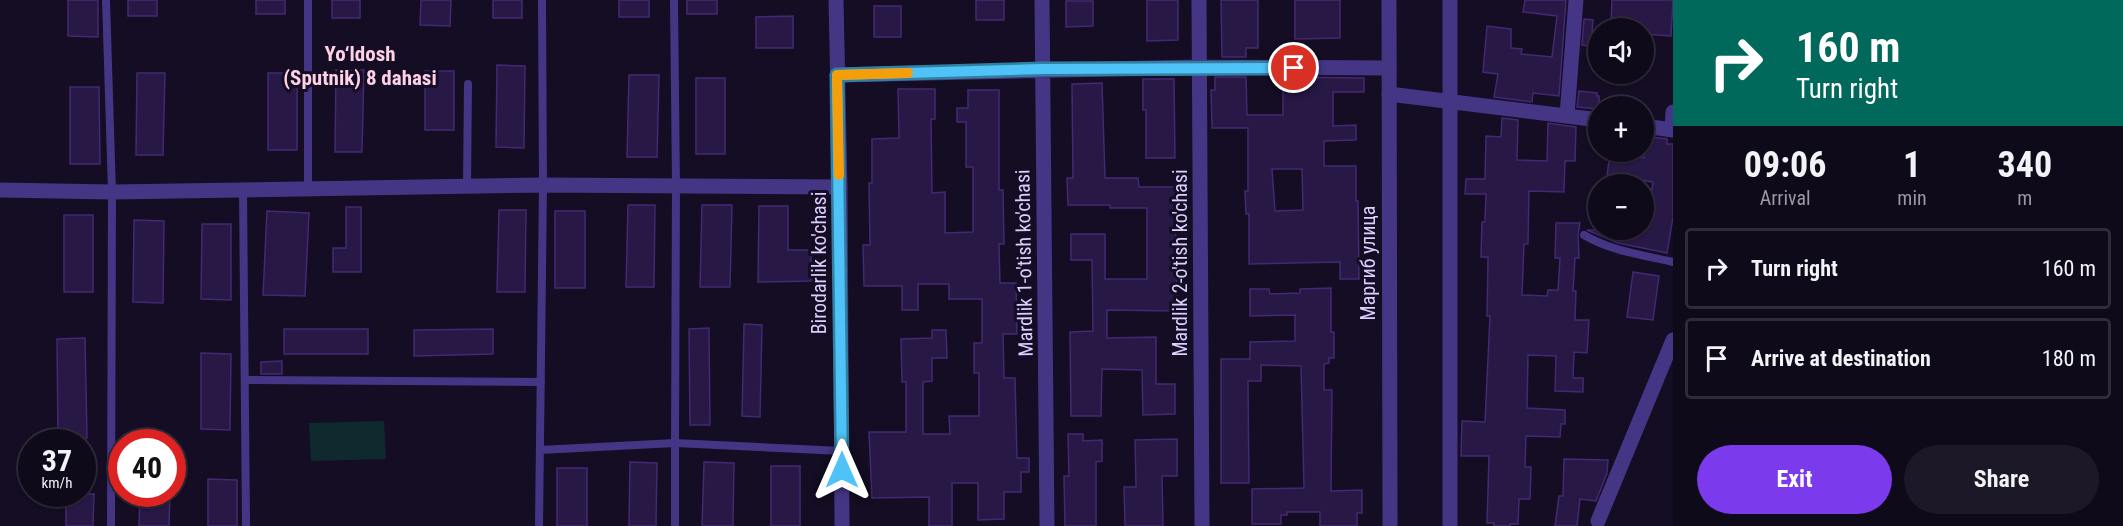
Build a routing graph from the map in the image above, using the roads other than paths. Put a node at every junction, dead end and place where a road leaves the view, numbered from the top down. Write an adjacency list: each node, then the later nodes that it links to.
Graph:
1 (106, 0): 30 (lane)
2 (308, 0): 27 (lane)
3 (542, 0): 23 (lane)
4 (674, 0): 25 (lane)
5 (836, 0): 14 (street, Birodarlik ko'chasi)
6 (1042, 0): 13 (street, Mardlik 1-o'tish ko'chasi)
7 (1199, 0): 11 (street, Mardlik 2-o'tish ko'chasi)
8 (1389, 0): 12 (street, Маргиб улица)
9 (1450, 0): 17 (street)
10 (1576, 0): 19 (street)
11 (1199, 67): 12 (street); 13 (street); 46 (street, Mardlik 2-o'tish ko'chasi)
12 (1389, 68): 16 (street, Маргиб улица)
13 (1042, 69): 14 (street); 45 (street, Mardlik 1-o'tish ko'chasi)
14 (837, 75): 26 (street, Birodarlik ko'chasi)
15 (468, 84): 24 (lane)
16 (1389, 94): 17 (street); 47 (street, Маргиб улица)
17 (1451, 101): 19 (street); 48 (street)
18 (1673, 112): 22 (street)
19 (1567, 115): 20 (street)
20 (1588, 118)
21 (1654, 127): 22 (street)
22 (1672, 130)
23 (543, 185): 24 (street); 25 (street); 35 (lane)
24 (467, 186): 27 (street)
25 (676, 186): 26 (street); 36 (lane)
26 (840, 187): 38 (street, Birodarlik ko'chasi)
27 (308, 188): 28 (street)
28 (243, 189): 30 (street); 34 (lane)
29 (0, 190): 30 (street)
30 (112, 192): 40 (lane)
31 (1584, 235): 32 (lane)
32 (1673, 262)
33 (1673, 340): 39 (street)
34 (245, 380): 35 (lane); 41 (lane)
35 (541, 382): 37 (lane)
36 (675, 443): 37 (lane); 38 (lane); 43 (lane)
37 (540, 450): 42 (lane)
38 (842, 451): 44 (street, Birodarlik ko'chasi)
39 (1598, 521)
40 (111, 526)
41 (246, 526)
42 (539, 526)
43 (675, 526)
44 (842, 526)
45 (1047, 526)
46 (1202, 526)
47 (1390, 526)
48 (1450, 526)

